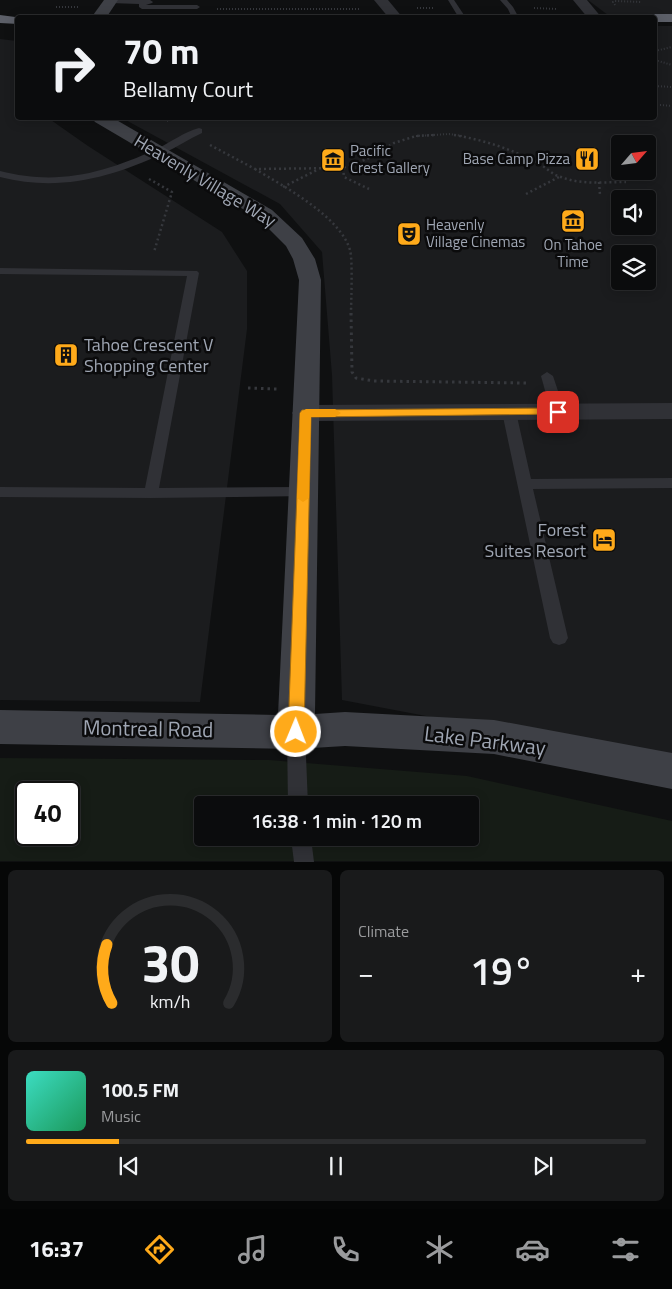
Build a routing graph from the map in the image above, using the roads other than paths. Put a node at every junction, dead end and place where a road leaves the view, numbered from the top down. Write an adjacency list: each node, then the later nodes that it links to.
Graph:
1 (111, 0): 5 (lane); 9 (street)
2 (451, 0): 10 (lane)
3 (503, 0): 11 (lane)
4 (580, 0): 12 (street)
5 (143, 1): 6 (lane); 8 (lane)
6 (156, 2)
7 (172, 2): 8 (lane)
8 (197, 4)
9 (100, 15)
10 (461, 15)
11 (514, 15)
12 (593, 15)
13 (657, 18): 14 (highway)
14 (672, 18)
15 (0, 19): 16 (highway)
16 (15, 20)
17 (104, 120): 19 (street, Heavenly Village Way)
18 (195, 133): 19 (lane)
19 (160, 152): 20 (lane); 26 (street, Heavenly Village Way)
20 (0, 174)
21 (0, 271): 31 (lane)
22 (548, 380): 25 (lane)
23 (672, 411): 25 (street)
24 (509, 412): 25 (street); 26 (street); 28 (lane)
25 (558, 412)
26 (306, 413): 30 (street, Heavenly Village Way)
27 (672, 483): 28 (lane)
28 (524, 484): 32 (lane)
29 (0, 492): 31 (lane)
30 (303, 492): 31 (lane); 34 (street, Heavenly Village Way)
31 (151, 494)
32 (559, 638)
33 (0, 727): 34 (street, Montreal Road)
34 (296, 732): 35 (street, Lake Parkway); 36 (lane)
35 (672, 771)
36 (298, 796)
37 (301, 846): 38 (lane)
38 (304, 862)

